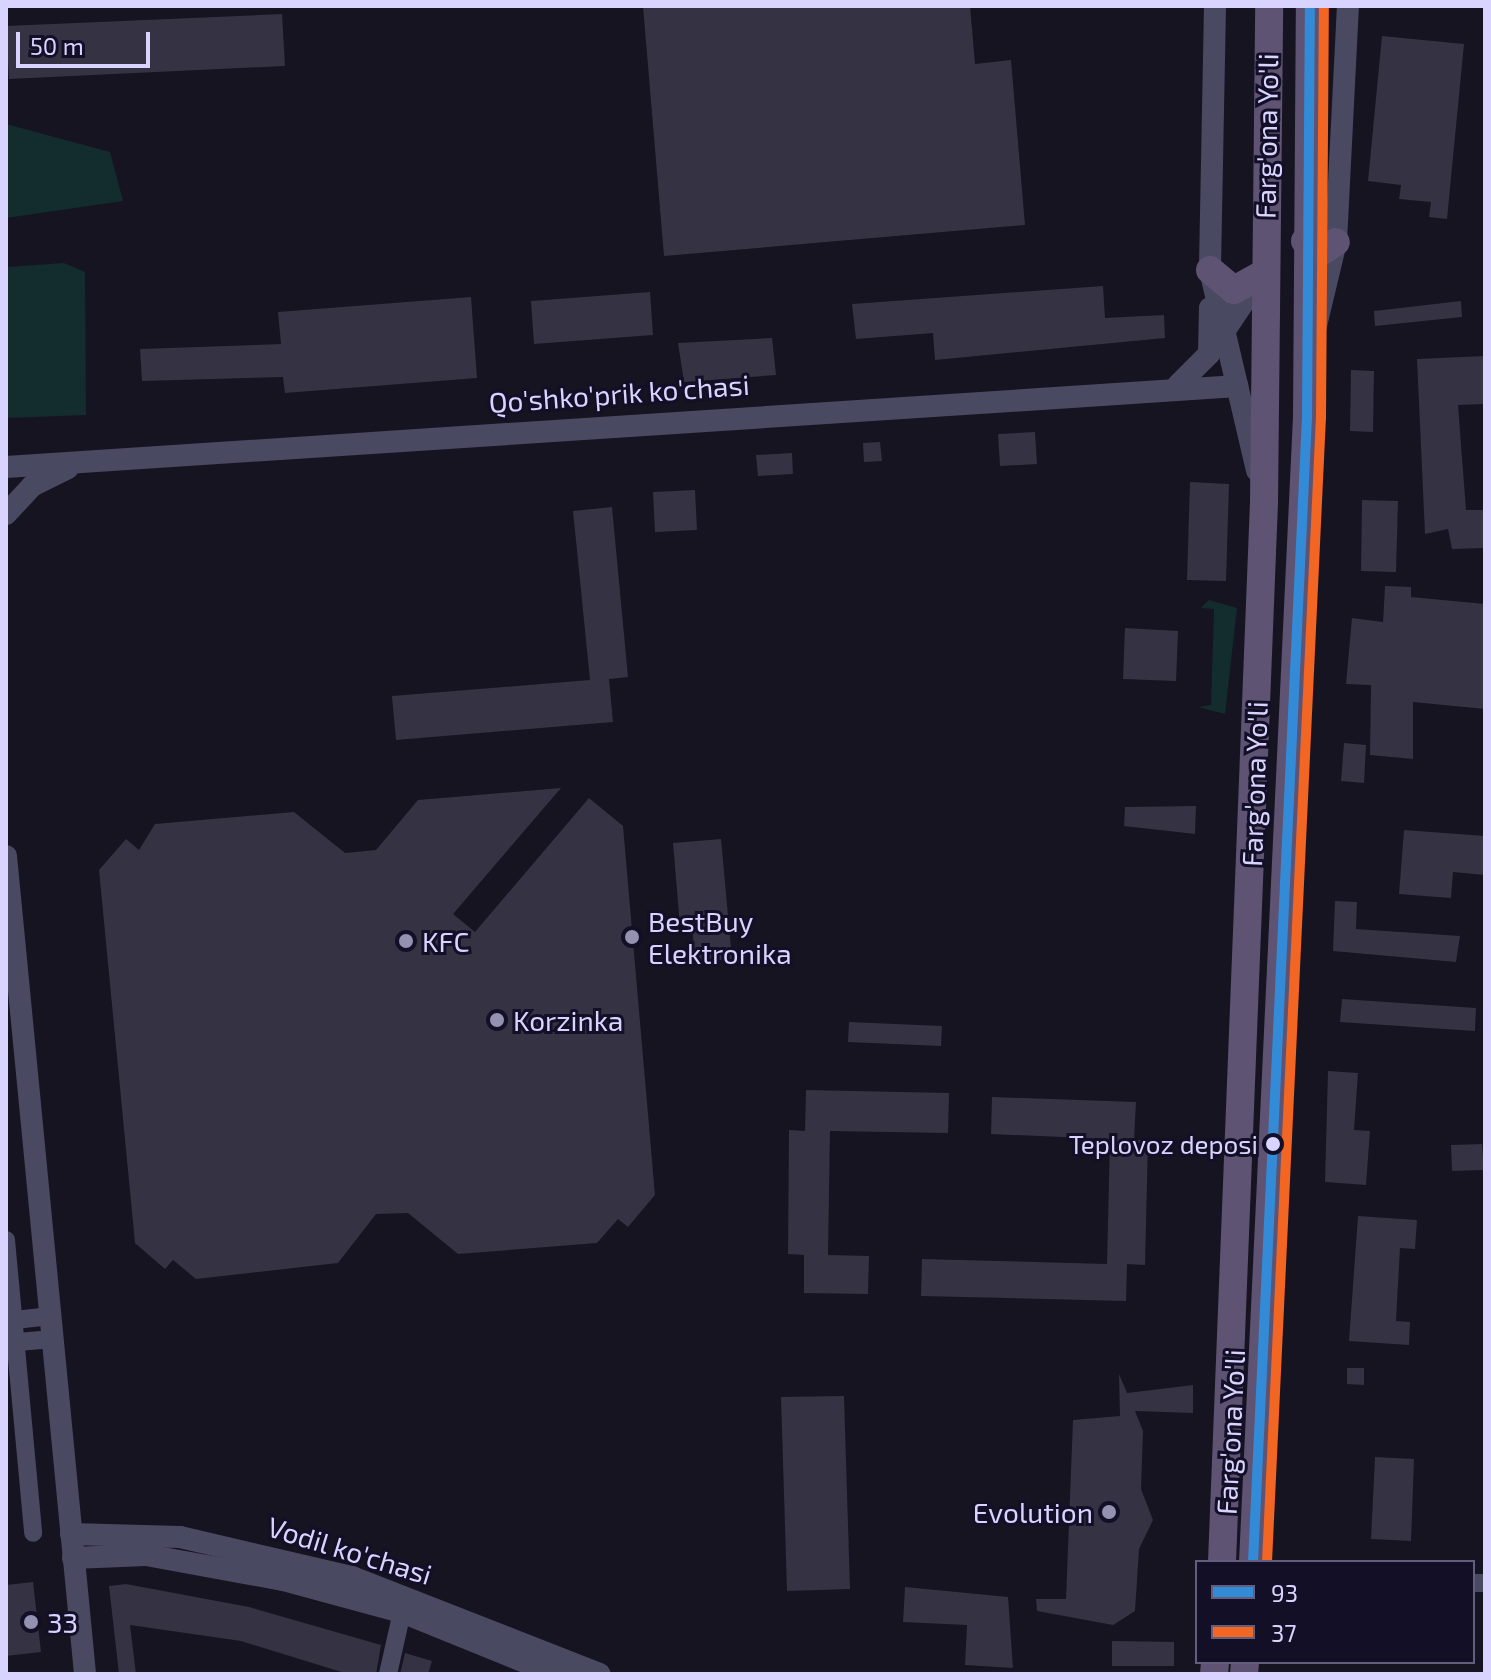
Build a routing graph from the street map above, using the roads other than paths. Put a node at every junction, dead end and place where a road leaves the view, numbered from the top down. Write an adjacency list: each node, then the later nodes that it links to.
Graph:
1 (1215, 6): 7 (street)
2 (1269, 6): 8 (main road, Farg'ona Yo'li)
3 (1310, 6): 5 (main road, Farg'ona Yo'li)
4 (1348, 6): 6 (street)
5 (1305, 241): 6 (main road); 11 (main road, Farg'ona Yo'li)
6 (1336, 242): 11 (street)
7 (1210, 270): 8 (main road); 9 (street); 10 (street)
8 (1263, 274): 9 (street); 16 (main road, Farg'ona Yo'li)
9 (1224, 332): 10 (street); 13 (street)
10 (1209, 354): 12 (street)
11 (1307, 365): 28 (main road, Farg'ona Yo'li)
12 (1178, 385): 13 (street, Qo'shko'prik ko'chasi); 14 (street, Qo'shko'prik ko'chasi)
13 (1237, 386): 16 (street)
14 (91, 462): 15 (street, Qo'shko'prik ko'chasi); 17 (street)
15 (6, 467)
16 (1264, 502): 27 (main road, Farg'ona Yo'li)
17 (6, 514)
18 (6, 856): 19 (street)
19 (10, 925): 22 (street)
20 (6, 1240): 21 (street)
21 (10, 1320): 22 (street); 23 (street)
22 (52, 1328): 23 (street); 25 (street)
23 (11, 1343): 24 (street)
24 (33, 1533)
25 (71, 1534): 26 (street); 34 (street, Vodil ko'chasi)
26 (73, 1558): 29 (street, Vodil ko'chasi); 31 (street)
27 (1222, 1560)
28 (1253, 1560)
29 (402, 1612): 30 (street, Vodil ko'chasi); 32 (street)
30 (517, 1666): 33 (street, Vodil ko'chasi)
31 (85, 1674)
32 (388, 1674)
33 (555, 1674)
34 (600, 1674)

